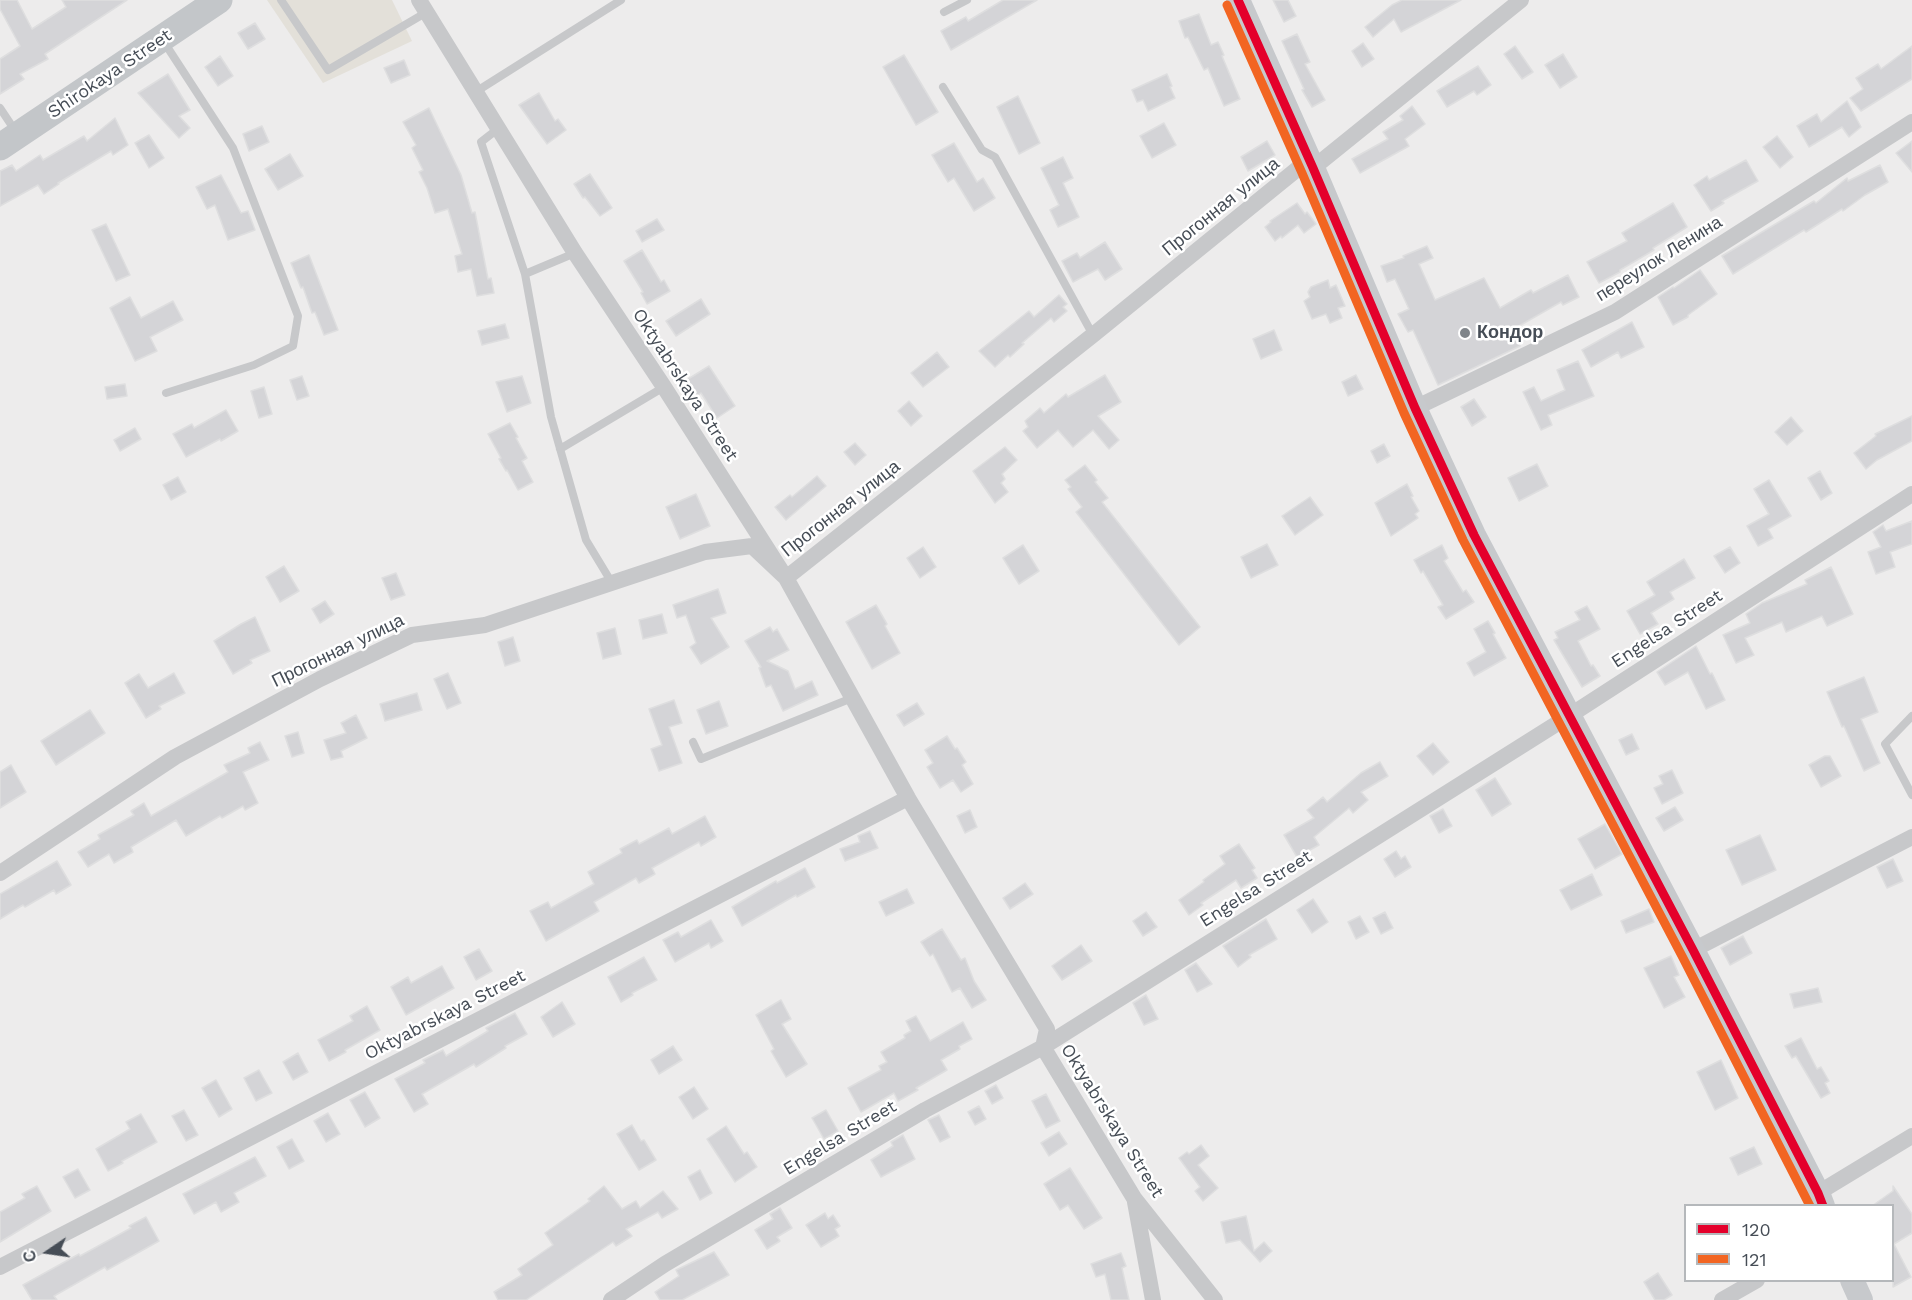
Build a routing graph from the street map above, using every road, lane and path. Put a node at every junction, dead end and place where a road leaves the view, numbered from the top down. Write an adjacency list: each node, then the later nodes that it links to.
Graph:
1 (219, 0): 9 (main road, Shirokaya Street)
2 (281, 0): 7 (lane)
3 (621, 0): 11 (lane)
4 (967, 0): 8 (lane)
5 (1238, 0): 16 (street)
6 (1521, 0): 16 (street, Прогонная улица)
7 (423, 6): 11 (street, Oktyabrskaya Street)
8 (944, 12)
9 (162, 39): 15 (main road, Shirokaya Street); 21 (lane)
10 (943, 87): 19 (lane)
11 (477, 92): 14 (street, Oktyabrskaya Street)
12 (0, 108): 15 (lane)
13 (1912, 122): 22 (street, переулок Ленина)
14 (499, 128): 17 (street, Oktyabrskaya Street); 18 (lane)
15 (9, 141)
16 (1313, 168): 19 (street, Прогонная улица); 22 (street)
17 (575, 253): 18 (lane); 20 (street, Oktyabrskaya Street)
18 (525, 274): 23 (lane)
19 (1094, 335): 25 (street, Прогонная улица)
20 (664, 387): 23 (lane); 25 (street, Oktyabrskaya Street)
21 (166, 393)
22 (1415, 408): 28 (street)
23 (560, 449): 26 (lane)
24 (1912, 494): 28 (street, Engelsa Street)
25 (786, 578): 26 (street, Прогонная улица); 27 (street, Oktyabrskaya Street)
26 (612, 583): 34 (street, Прогонная улица)
27 (852, 698): 30 (lane); 32 (street, Oktyabrskaya Street)
28 (1569, 716): 35 (street); 36 (street, Engelsa Street)
29 (1912, 716): 31 (lane)
30 (693, 742)
31 (1912, 795)
32 (908, 798): 36 (street, Oktyabrskaya Street); 40 (street, Oktyabrskaya Street)
33 (1912, 837): 35 (street)
34 (0, 873)
35 (1693, 950): 39 (street)
36 (1043, 1047): 38 (street, Oktyabrskaya Street); 43 (street, Engelsa Street)
37 (1912, 1136): 39 (street)
38 (1134, 1198): 44 (street); 45 (street, Oktyabrskaya Street)
39 (1821, 1201)
40 (0, 1267)
41 (1755, 1282): 46 (street)
42 (1852, 1282): 47 (street)
43 (611, 1300)
44 (1153, 1300)
45 (1215, 1300)
46 (1722, 1300)
47 (1861, 1300)

